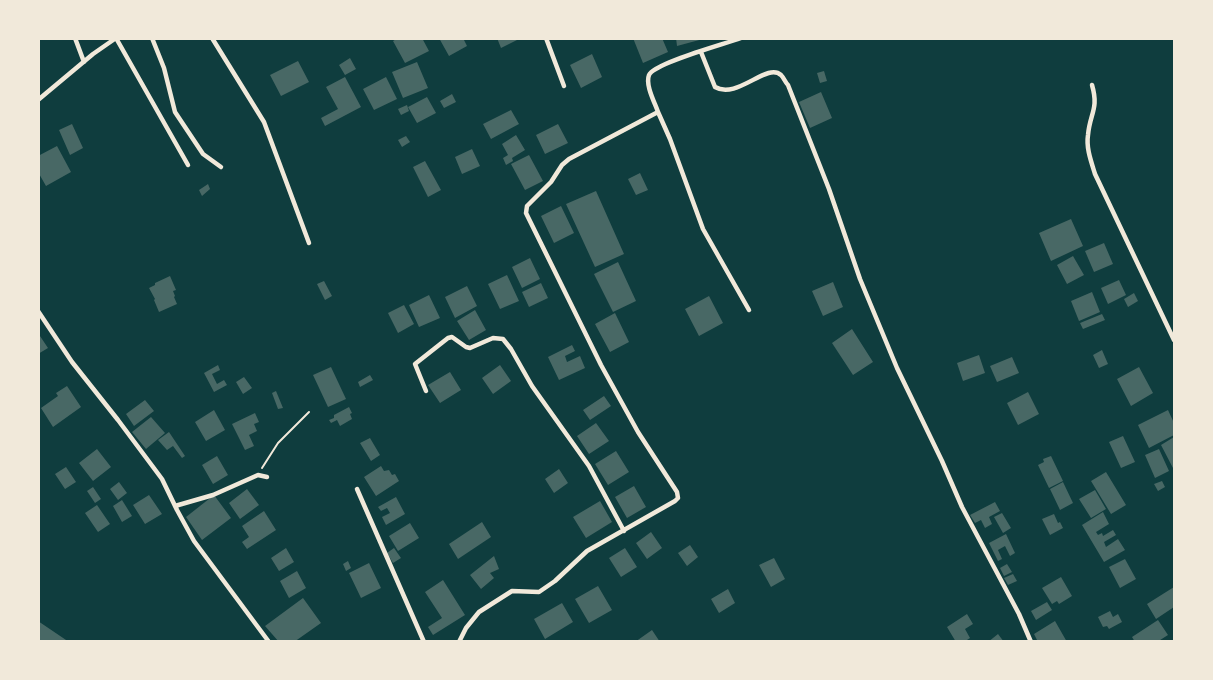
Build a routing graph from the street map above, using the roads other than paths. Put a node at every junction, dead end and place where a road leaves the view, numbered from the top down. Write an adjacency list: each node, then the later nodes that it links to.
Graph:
1 (75, 38): 8 (street)
2 (116, 38): 8 (street); 13 (street)
3 (152, 38): 14 (street)
4 (212, 38): 15 (street)
5 (546, 38): 10 (street)
6 (741, 38): 7 (street)
7 (701, 52): 12 (street); 27 (street)
8 (84, 62): 11 (street)
9 (1092, 85): 18 (street)
10 (564, 86)
11 (38, 100)
12 (658, 112): 16 (street); 23 (street)
13 (188, 165)
14 (221, 167)
15 (309, 243)
16 (749, 310)
17 (38, 311): 22 (street)
18 (1174, 341)
19 (426, 391): 23 (street)
20 (267, 477): 22 (street)
21 (357, 489): 25 (street)
22 (175, 506): 24 (street)
23 (624, 531): 26 (street)
24 (269, 642)
25 (424, 642)
26 (458, 642)
27 (1031, 642)

